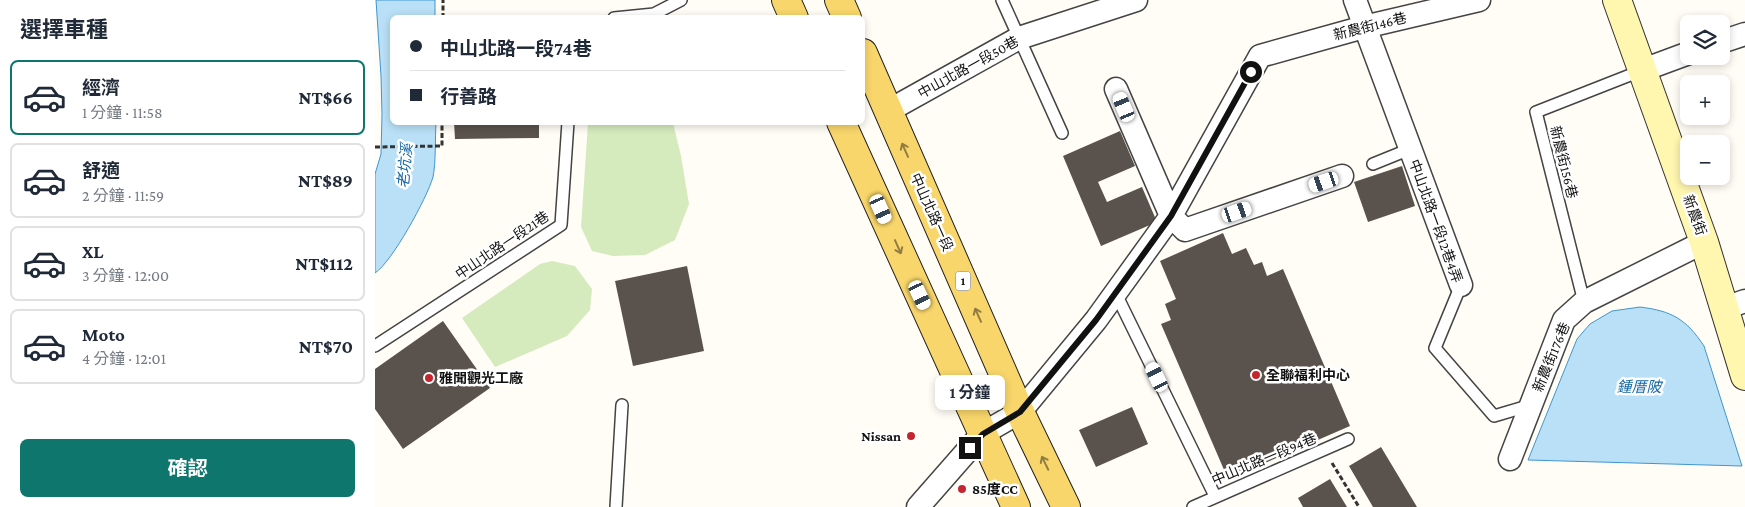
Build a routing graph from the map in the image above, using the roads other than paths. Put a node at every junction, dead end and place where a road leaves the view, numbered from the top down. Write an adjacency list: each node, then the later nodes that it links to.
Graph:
1 (681, 0): 9 (lane)
2 (786, 0): 10 (main road)
3 (839, 0): 11 (main road)
4 (1002, 0): 14 (lane)
5 (1355, 0): 12 (street, 中山北路一段12巷4弄)
6 (1479, 0): 12 (street, 新農街146巷)
7 (1617, 0): 18 (street, 新農街)
8 (1122, 2): 14 (street, 中山北路一段50巷)
9 (644, 15)
10 (793, 15)
11 (846, 15)
12 (1364, 27): 24 (street, 中山北路一段12巷4弄); 27 (street, 新農街146巷)
13 (1745, 34): 15 (street)
14 (1019, 38): 20 (street, 中山北路一段50巷); 23 (lane)
15 (1730, 39)
16 (1680, 56): 18 (street)
17 (865, 58): 20 (main road, 中山北路一段 / 1)
18 (1643, 70): 28 (street, 新農街); 31 (lane, 新農街156巷)
19 (1116, 89): 27 (street)
20 (888, 111): 37 (main road, 中山北路一段 / 1, one-way to 20)
21 (567, 125): 33 (lane, 中山北路一段21巷)
22 (842, 125): 38 (main road, one-way to 38)
23 (1062, 133)
24 (1410, 149): 25 (lane); 29 (street, 中山北路一段12巷4弄)
25 (1373, 164)
26 (1342, 176): 27 (street)
27 (1171, 216): 30 (street)
28 (1704, 242): 31 (street, 新農街176巷); 32 (street, 新農街)
29 (1461, 285): 36 (lane, 中山北路一段12巷4弄)
30 (1115, 292): 37 (street); 41 (lane)
31 (1584, 302): 36 (street, 新農街176巷)
32 (1735, 304): 34 (street, 新農街)
33 (375, 346)
34 (1745, 376)
35 (622, 405): 42 (lane)
36 (1531, 405): 40 (street, 新農街176巷)
37 (1020, 412): 38 (street); 45 (main road, 中山北路一段 / 1, one-way to 37)
38 (983, 434): 43 (street); 44 (main road)
39 (1348, 439): 41 (lane, 中山北路一段94巷)
40 (1510, 460)
41 (1215, 496): 46 (lane, 中山北路一段94巷)
42 (616, 507)
43 (918, 507)
44 (1016, 507)
45 (1066, 507)
46 (1193, 507)

